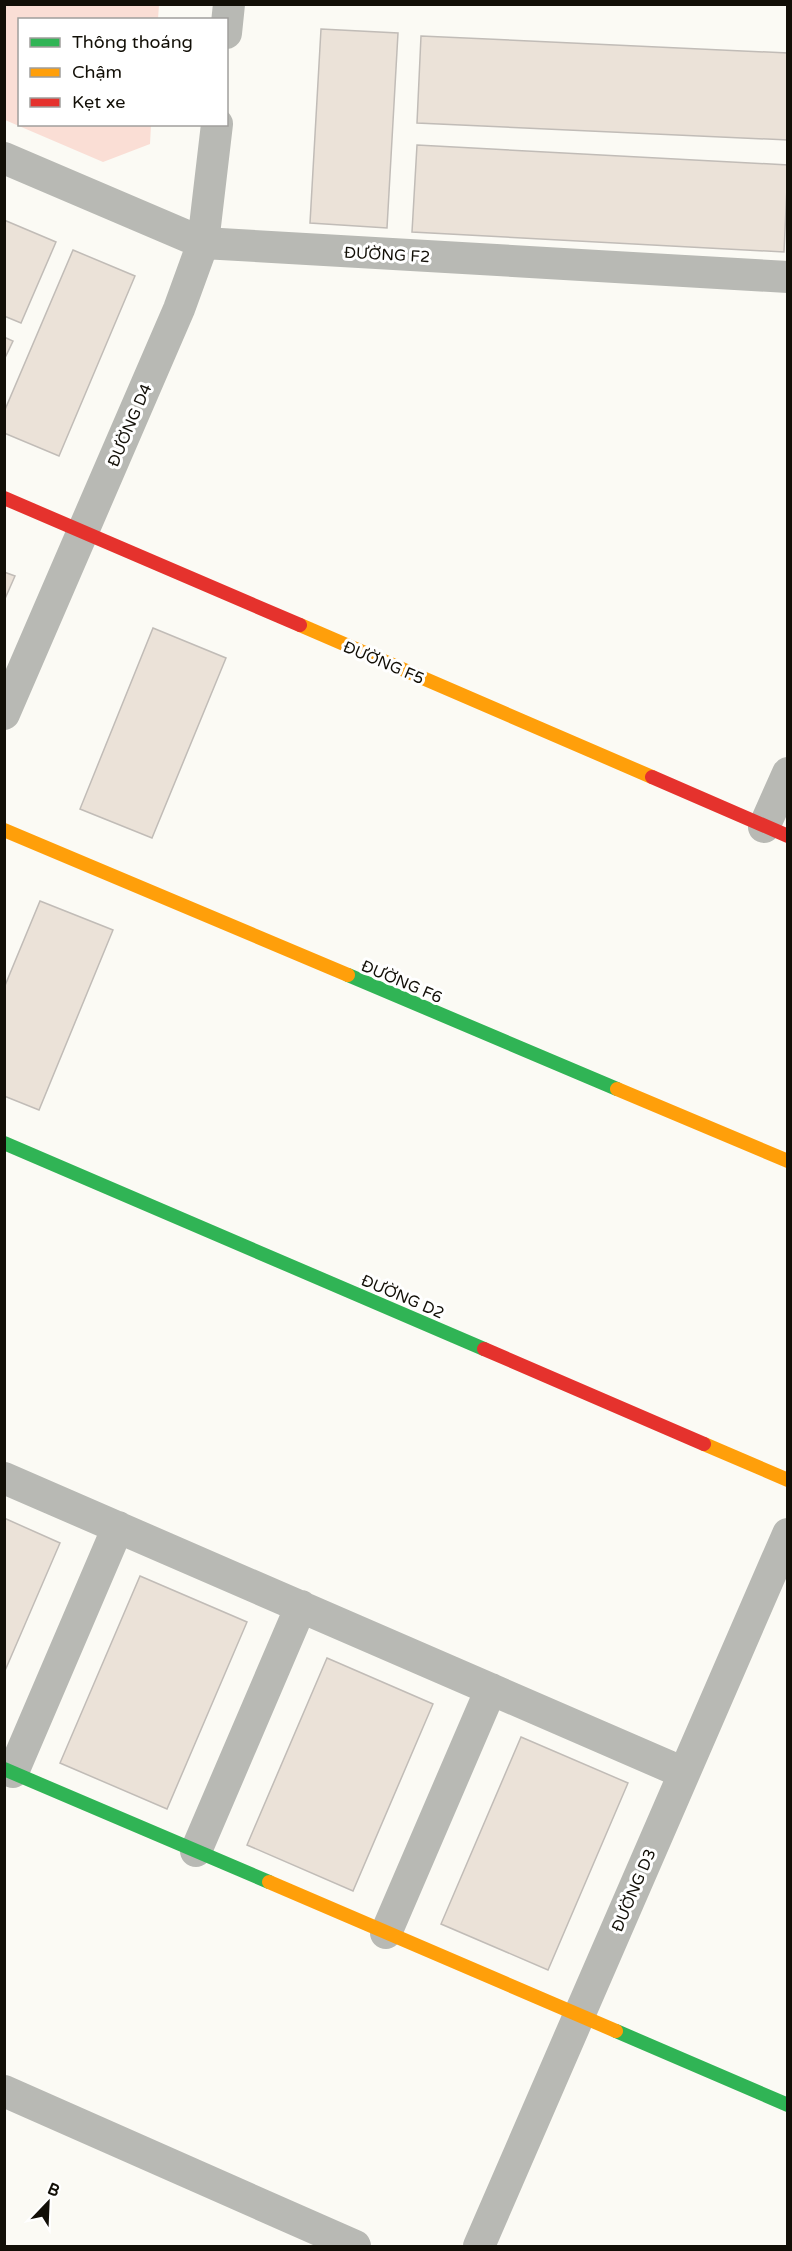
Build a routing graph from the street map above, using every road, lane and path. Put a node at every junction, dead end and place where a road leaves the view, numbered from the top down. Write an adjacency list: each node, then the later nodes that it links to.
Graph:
1 (217, 126): 3 (street, ĐƯỜNG D4)
2 (4, 158): 3 (street, ĐƯỜNG F2)
3 (203, 243): 4 (street, ĐƯỜNG F2); 6 (street, ĐƯỜNG D4)
4 (788, 277)
5 (4, 498): 6 (street, ĐƯỜNG F5)
6 (83, 532): 7 (street, ĐƯỜNG D4); 10 (street, ĐƯỜNG F5)
7 (4, 714)
8 (788, 773): 10 (street, ĐƯỜNG F5)
9 (4, 830): 12 (street, ĐƯỜNG F6)
10 (776, 831)
11 (4, 1143): 14 (street, ĐƯỜNG D2)
12 (788, 1161)
13 (4, 1478): 15 (street)
14 (788, 1480)
15 (118, 1527): 17 (street); 19 (street)
16 (788, 1534): 20 (street, ĐƯỜNG D3)
17 (301, 1606): 18 (street); 21 (street)
18 (491, 1689): 20 (street); 22 (street)
19 (9, 1771): 21 (street)
20 (684, 1773): 23 (street, ĐƯỜNG D3)
21 (196, 1851): 22 (street)
22 (386, 1933): 23 (street)
23 (579, 2015): 25 (street); 27 (street, ĐƯỜNG D3)
24 (4, 2091): 26 (street)
25 (788, 2105)
26 (355, 2247)
27 (479, 2247)

